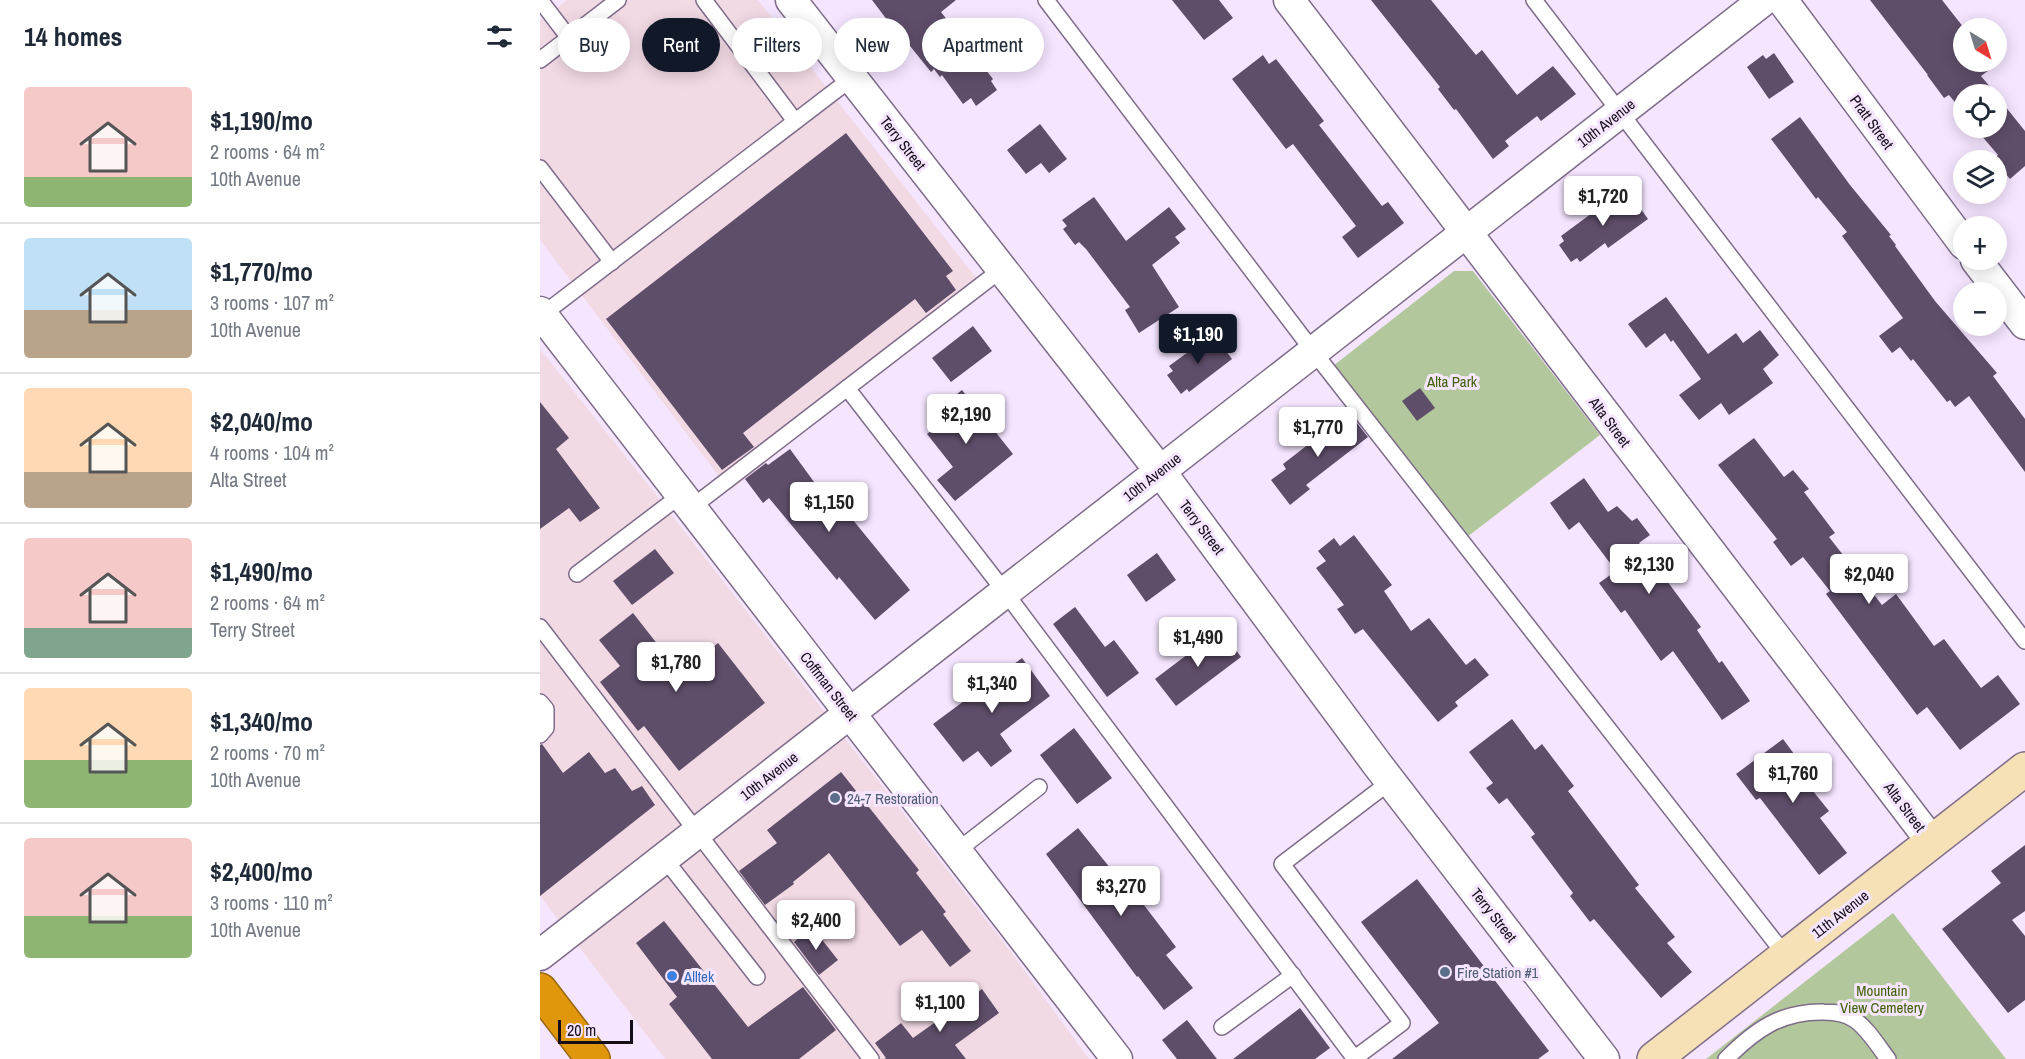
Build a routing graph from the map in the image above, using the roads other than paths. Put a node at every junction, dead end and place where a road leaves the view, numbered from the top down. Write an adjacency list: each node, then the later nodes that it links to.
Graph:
1 (540, 0): 11 (lane)
2 (618, 0): 10 (lane)
3 (704, 0): 16 (lane)
4 (791, 0): 14 (street, Terry Street)
5 (1046, 0): 25 (lane)
6 (1289, 0): 19 (street, Alta Street)
7 (1534, 0): 15 (lane)
8 (1764, 0): 15 (street, 10th Avenue)
9 (1782, 0): 18 (street, Pratt Street)
10 (595, 18)
11 (558, 24)
12 (558, 46): 13 (lane)
13 (540, 60)
14 (852, 78): 16 (lane); 21 (street, Terry Street)
15 (1620, 112): 19 (street, 10th Avenue); 32 (lane)
16 (795, 121): 20 (lane)
17 (540, 168): 20 (lane)
18 (1953, 229)
19 (1465, 233): 25 (street, 10th Avenue); 40 (street, Alta Street)
20 (612, 262): 23 (lane)
21 (1002, 269): 26 (lane); 27 (street, Terry Street)
22 (1984, 270): 24 (street)
23 (541, 314): 28 (street, Coffman Street)
24 (2025, 324)
25 (1313, 351): 27 (street, 10th Avenue); 44 (lane)
26 (847, 388): 28 (lane); 30 (lane)
27 (1160, 471): 30 (street, 10th Avenue); 37 (street, Terry Street)
28 (686, 502): 29 (lane); 34 (street, Coffman Street)
29 (577, 574)
30 (1005, 592): 34 (street, 10th Avenue); 45 (lane)
31 (540, 627): 39 (lane)
32 (2025, 640)
33 (540, 702): 35 (lane)
34 (850, 713): 39 (street, 10th Avenue); 41 (street, Coffman Street)
35 (540, 735)
36 (2025, 770): 40 (street, 11th Avenue)
37 (1391, 781): 52 (lane); 53 (street, Terry Street)
38 (1039, 787): 41 (lane)
39 (697, 832): 42 (street, 10th Avenue); 50 (lane)
40 (1932, 842): 44 (street, 11th Avenue)
41 (957, 851): 51 (street, Coffman Street)
42 (664, 858): 43 (street, 10th Avenue); 46 (lane)
43 (540, 955)
44 (1786, 956): 54 (street, 11th Avenue)
45 (1293, 975): 48 (lane); 52 (lane)
46 (758, 977)
47 (540, 990): 49 (highway)
48 (1222, 1027)
49 (593, 1059)
50 (871, 1059)
51 (1118, 1059)
52 (1355, 1059)
53 (1604, 1059)
54 (1654, 1059)
55 (1726, 1059): 56 (lane)
56 (1888, 1059)

